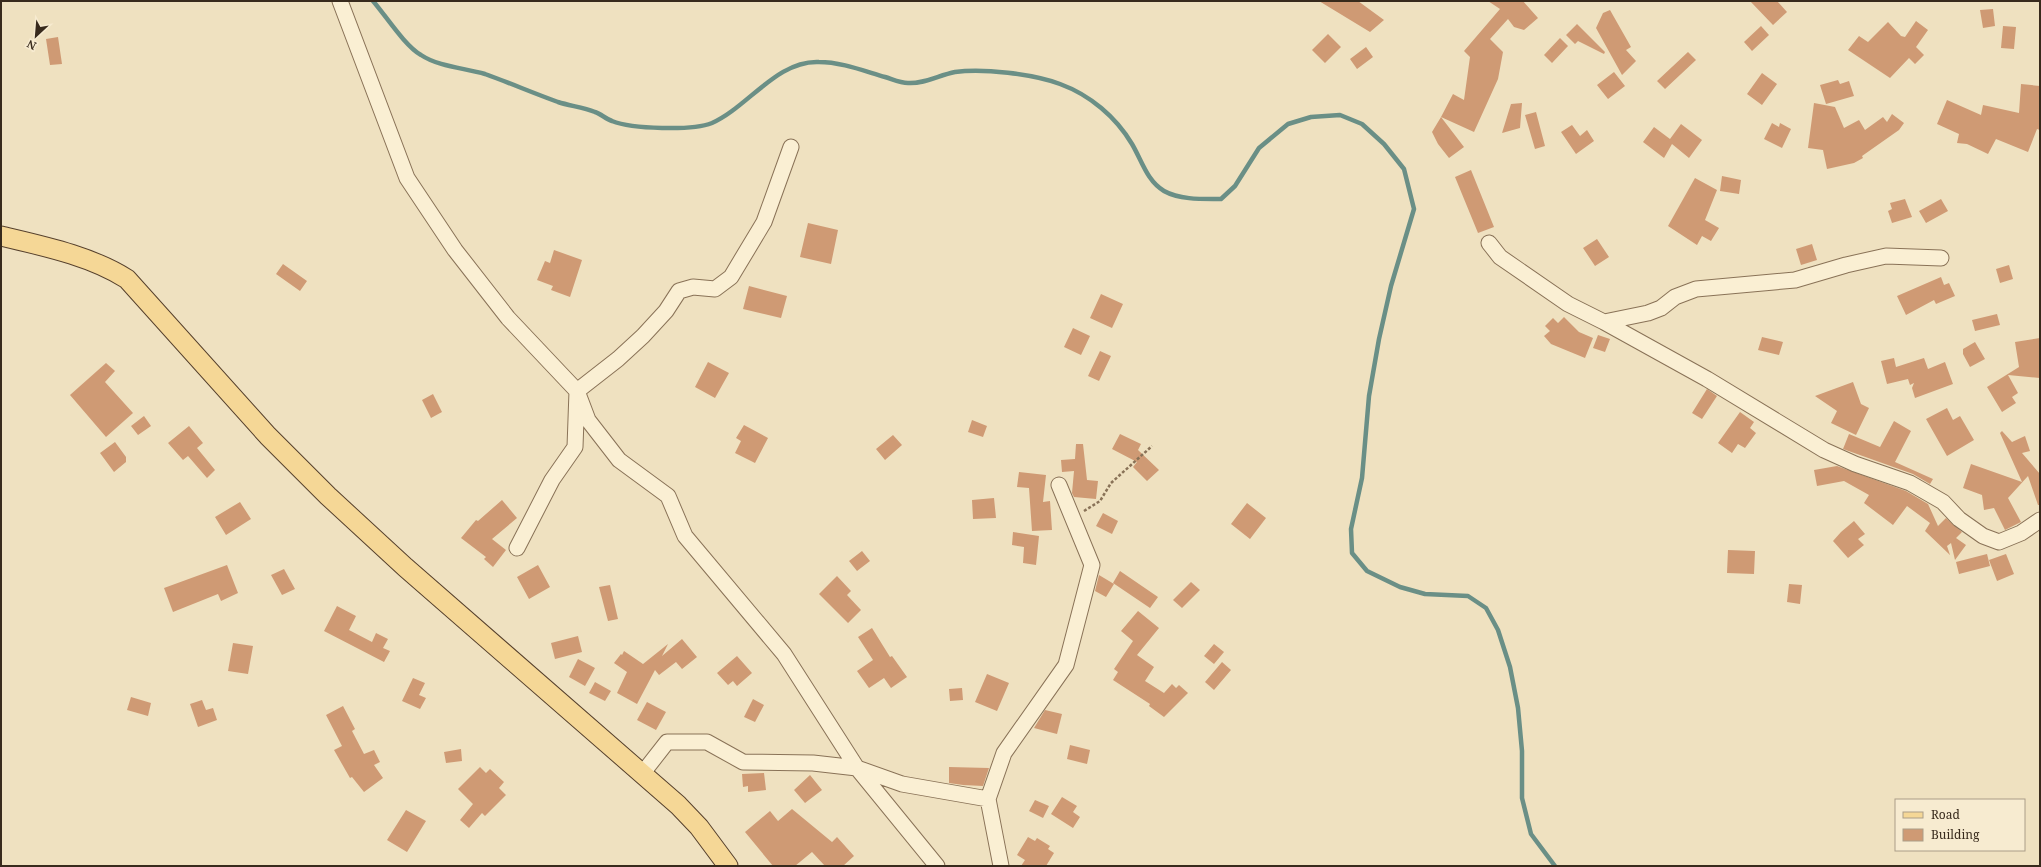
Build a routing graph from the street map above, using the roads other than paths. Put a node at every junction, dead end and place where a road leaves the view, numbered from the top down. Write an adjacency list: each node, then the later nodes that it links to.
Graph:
1 (340, 1): 7 (street)
2 (792, 147): 7 (street)
3 (1, 236): 12 (main road)
4 (1489, 243): 6 (street)
5 (1942, 258): 6 (street)
6 (1604, 322): 9 (street)
7 (577, 391): 10 (street); 11 (street)
8 (1059, 485): 13 (street)
9 (2040, 520)
10 (517, 548)
11 (857, 768): 12 (street); 13 (street); 15 (street)
12 (642, 774): 14 (main road)
13 (988, 799): 16 (street)
14 (728, 866)
15 (937, 866)
16 (1001, 866)

